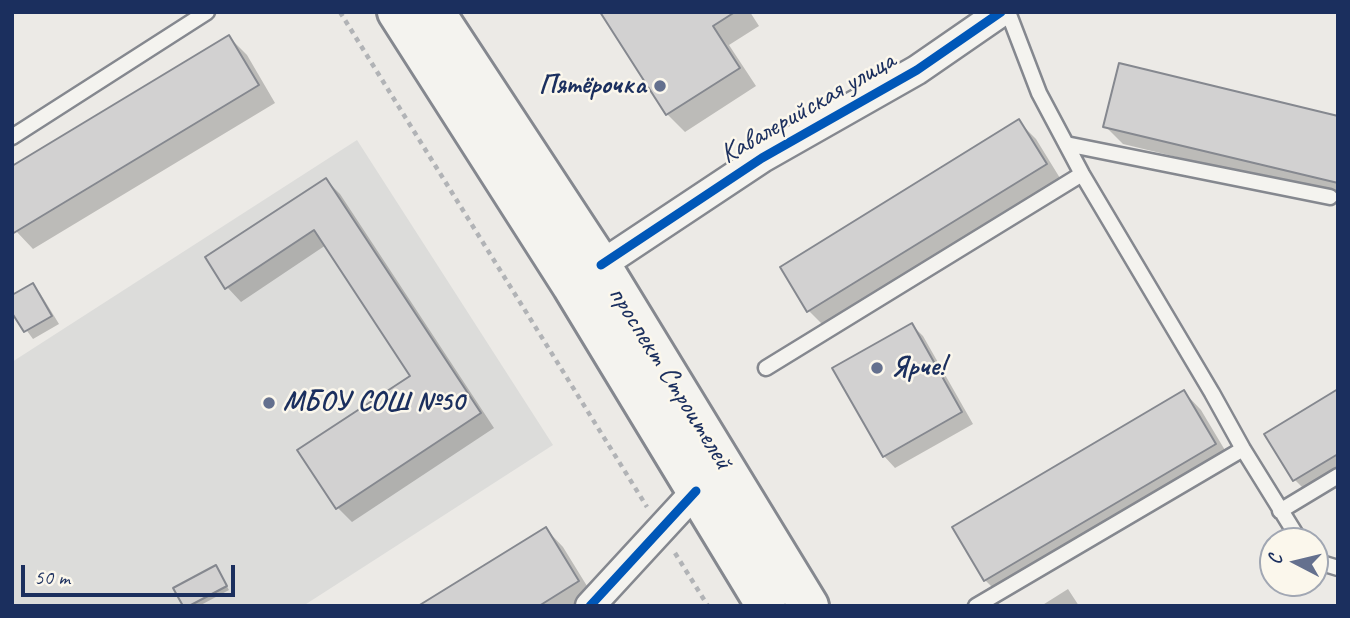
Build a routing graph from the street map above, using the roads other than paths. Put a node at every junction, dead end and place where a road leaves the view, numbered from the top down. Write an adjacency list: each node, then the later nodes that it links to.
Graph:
1 (207, 12): 5 (lane)
2 (397, 12): 9 (main road, проспект Строителей)
3 (435, 12): 9 (main road, проспект Строителей)
4 (994, 15): 6 (lane); 9 (street, Кавалерийская улица)
5 (12, 137)
6 (1066, 144): 7 (lane); 8 (lane)
7 (1082, 174): 10 (lane); 11 (lane)
8 (1330, 197)
9 (586, 275): 12 (main road, проспект Строителей); 14 (main road, проспект Строителей)
10 (766, 368)
11 (1243, 449): 15 (lane); 20 (lane)
12 (728, 471): 14 (main road); 19 (main road, проспект Строителей)
13 (1338, 476): 15 (lane)
14 (696, 491): 17 (street); 18 (main road, проспект Строителей)
15 (1280, 511): 16 (lane)
16 (1291, 527)
17 (590, 606)
18 (766, 606)
19 (809, 606)
20 (976, 606)

